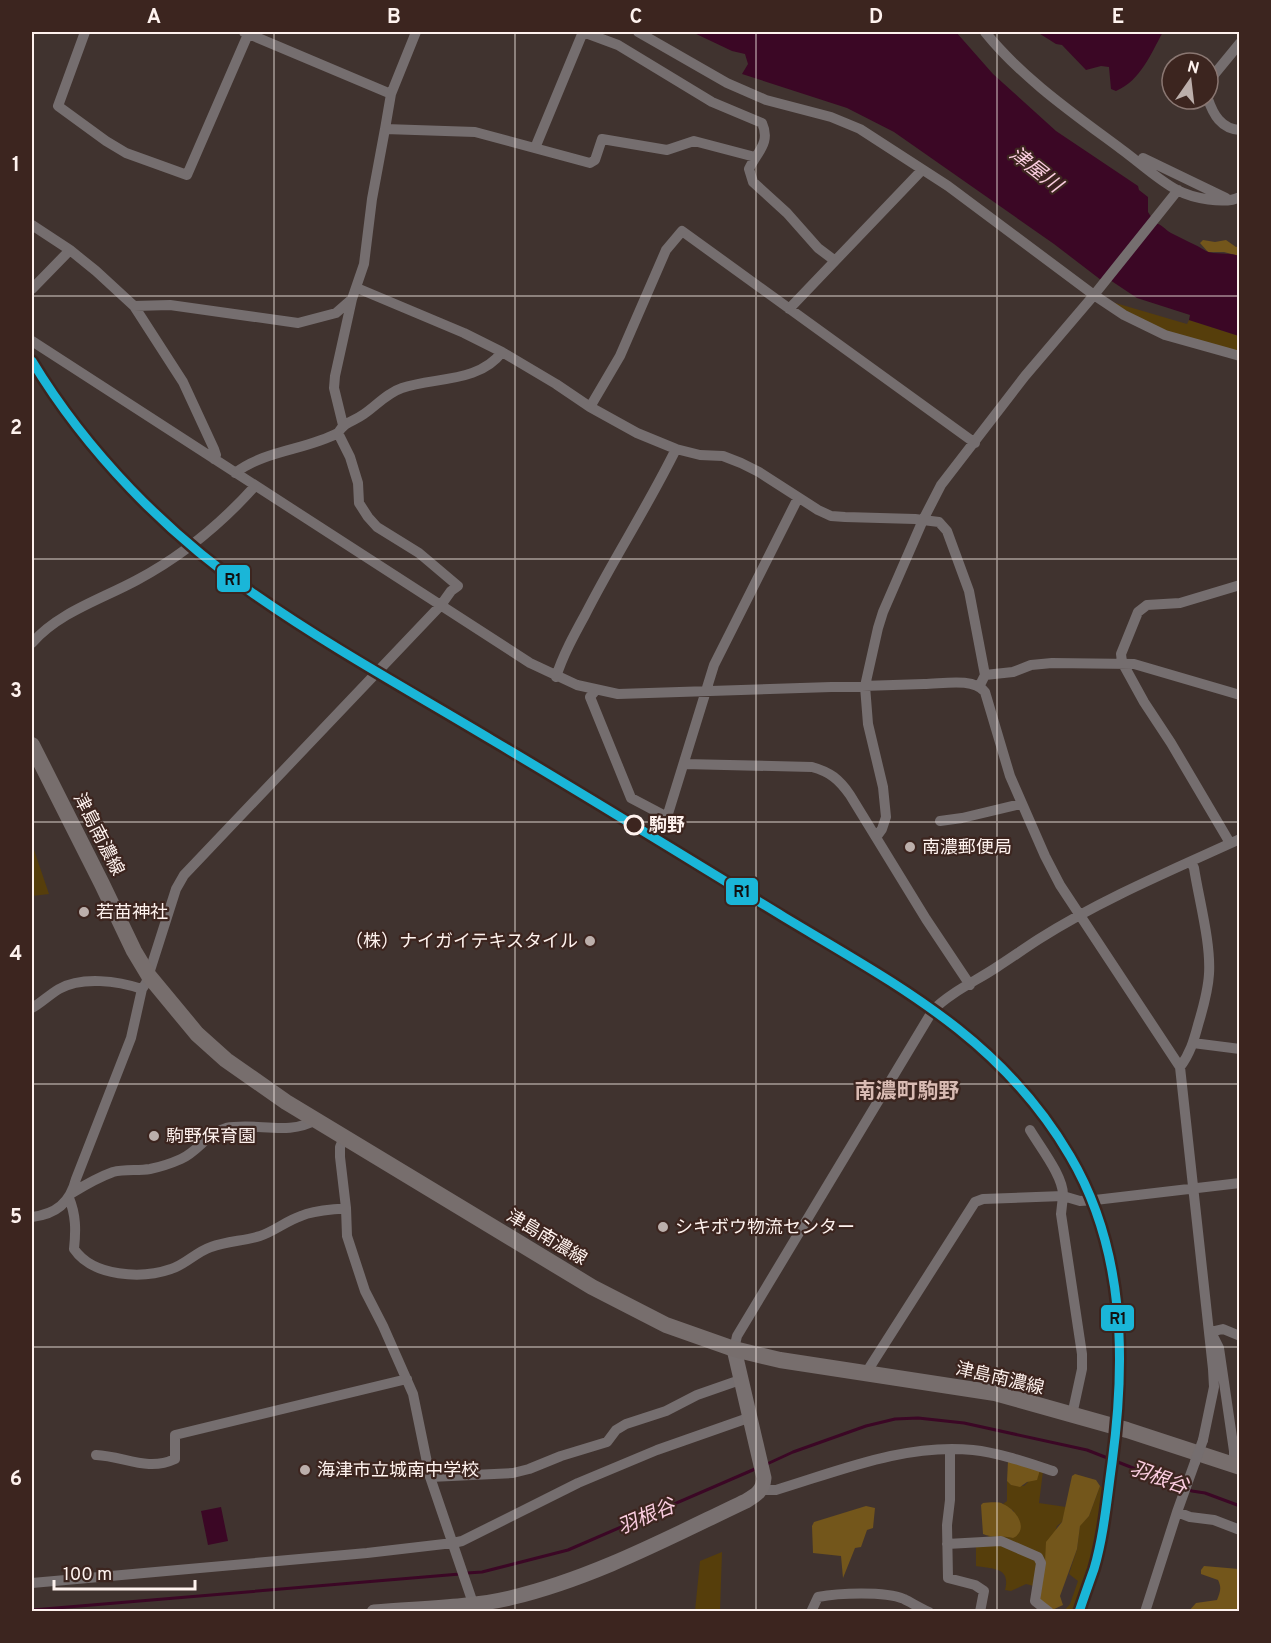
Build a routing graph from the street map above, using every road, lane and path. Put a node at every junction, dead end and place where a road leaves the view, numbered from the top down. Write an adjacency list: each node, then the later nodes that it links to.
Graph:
1 (85, 32): 2 (street)
2 (247, 32): 9 (street)
3 (416, 32): 9 (street)
4 (583, 32): 14 (street); 15 (street)
5 (638, 32): 16 (street)
6 (985, 32): 11 (street)
7 (1239, 43): 8 (street)
8 (1220, 67)
9 (391, 94): 12 (street)
10 (1212, 111): 13 (street)
11 (1090, 126): 17 (street); 18 (street)
12 (385, 129): 14 (street); 22 (street)
13 (1239, 130)
14 (535, 148): 15 (street)
15 (755, 157): 21 (street)
16 (922, 170): 21 (street); 24 (street)
17 (1175, 194): 18 (street); 24 (street)
18 (1236, 199)
19 (32, 225): 20 (street)
20 (70, 250): 23 (street); 26 (street)
21 (834, 260): 27 (street)
22 (357, 288): 25 (street); 29 (street)
23 (32, 289)
24 (1094, 295): 30 (street); 33 (street)
25 (352, 299): 26 (street); 32 (street)
26 (134, 306): 35 (street)
27 (789, 309): 31 (street); 33 (street)
28 (32, 341): 35 (street)
29 (502, 352): 31 (street); 32 (street)
30 (1239, 356)
31 (590, 407): 34 (street)
32 (341, 429): 36 (street); 41 (street)
33 (975, 443): 39 (street)
34 (676, 449): 38 (street); 44 (street)
35 (214, 459): 36 (street)
36 (235, 473): 37 (street)
37 (255, 486): 41 (street); 42 (street)
38 (798, 498): 39 (street); 47 (street)
39 (923, 520): 45 (street); 46 (street)
40 (1239, 585): 43 (street)
41 (441, 605): 44 (street); 58 (street)
42 (32, 643)
43 (1122, 662): 45 (street); 49 (street); 55 (street)
44 (556, 677): 48 (street)
45 (982, 680): 46 (street); 52 (street)
46 (865, 686): 47 (street); 54 (street)
47 (705, 690): 48 (street); 51 (street)
48 (595, 691): 51 (street)
49 (1239, 695)
50 (32, 745): 58 (main road, 津島南濃線)
51 (684, 764): 54 (street)
52 (1021, 804): 53 (street); 57 (street)
53 (940, 821)
54 (877, 837): 59 (street)
55 (1235, 841): 56 (street)
56 (1191, 862): 57 (street); 61 (street)
57 (1080, 915): 59 (street); 63 (street)
58 (145, 983): 60 (street); 64 (main road, 津島南濃線); 69 (street)
59 (970, 985): 75 (street)
60 (32, 1008)
61 (1193, 1043): 62 (street); 63 (street)
62 (1239, 1049)
63 (1180, 1067): 68 (street)
64 (316, 1120): 66 (main road, 津島南濃線); 69 (street)
65 (1030, 1130): 70 (street)
66 (344, 1137): 71 (street); 75 (main road, 津島南濃線)
67 (1239, 1183): 68 (street)
68 (1192, 1187): 70 (street); 73 (street)
69 (71, 1195): 71 (street); 72 (street)
70 (1063, 1196): 76 (street); 79 (street)
71 (346, 1208): 77 (street)
72 (32, 1218)
73 (1210, 1332): 74 (street); 83 (street); 87 (street, bridge)
74 (1239, 1336)
75 (734, 1349): 76 (main road, 津島南濃線); 78 (street)
76 (866, 1373): 79 (main road, 津島南濃線)
77 (406, 1379): 82 (street); 85 (street)
78 (740, 1380): 80 (street); 85 (street)
79 (1072, 1416): 83 (main road, 津島南濃線)
80 (753, 1425): 86 (street); 89 (street)
81 (950, 1450): 84 (street); 86 (street); 90 (street)
82 (96, 1455)
83 (1237, 1466)
84 (1053, 1471)
85 (430, 1477): 89 (street)
86 (763, 1484): 92 (street)
87 (1178, 1508): 88 (street); 98 (street)
88 (1239, 1530)
89 (453, 1543): 91 (street); 92 (street)
90 (947, 1544): 96 (street); 97 (street)
91 (32, 1582)
92 (474, 1604): 93 (street)
93 (374, 1611)
94 (811, 1611): 95 (street)
95 (929, 1611)
96 (980, 1611)
97 (1049, 1611)
98 (1145, 1611)

